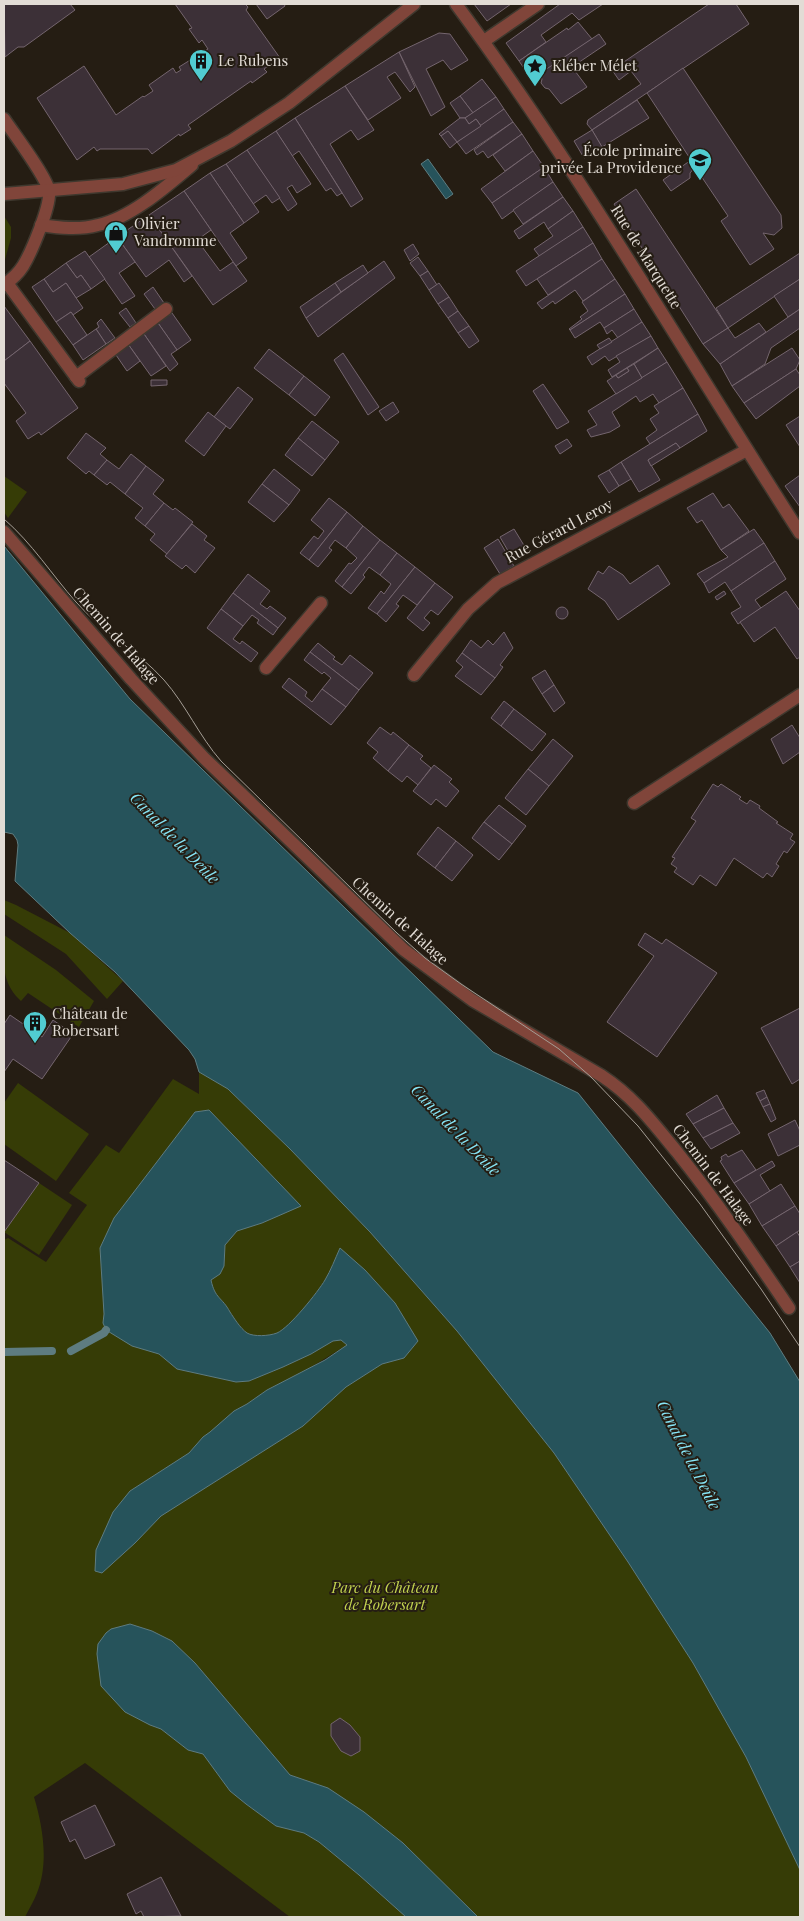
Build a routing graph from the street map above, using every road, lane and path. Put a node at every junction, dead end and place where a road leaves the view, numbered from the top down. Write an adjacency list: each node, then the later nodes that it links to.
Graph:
1 (414, 4): 6 (street)
2 (456, 4): 4 (street, Rue de Marquette)
3 (538, 4): 4 (street)
4 (484, 42): 12 (street, Rue de Marquette)
5 (4, 119): 7 (street)
6 (198, 160): 7 (street); 9 (street)
7 (49, 189): 8 (street); 9 (street)
8 (4, 194)
9 (41, 225): 10 (street)
10 (5, 284): 11 (street)
11 (166, 310)
12 (747, 450): 14 (street, Rue de Marquette); 17 (street, Rue Gérard Leroy)
13 (4, 532): 20 (street, Chemin de Halage)
14 (800, 533)
15 (321, 603): 16 (street)
16 (266, 668)
17 (414, 675)
18 (800, 695): 19 (street)
19 (634, 803)
20 (789, 1308)

